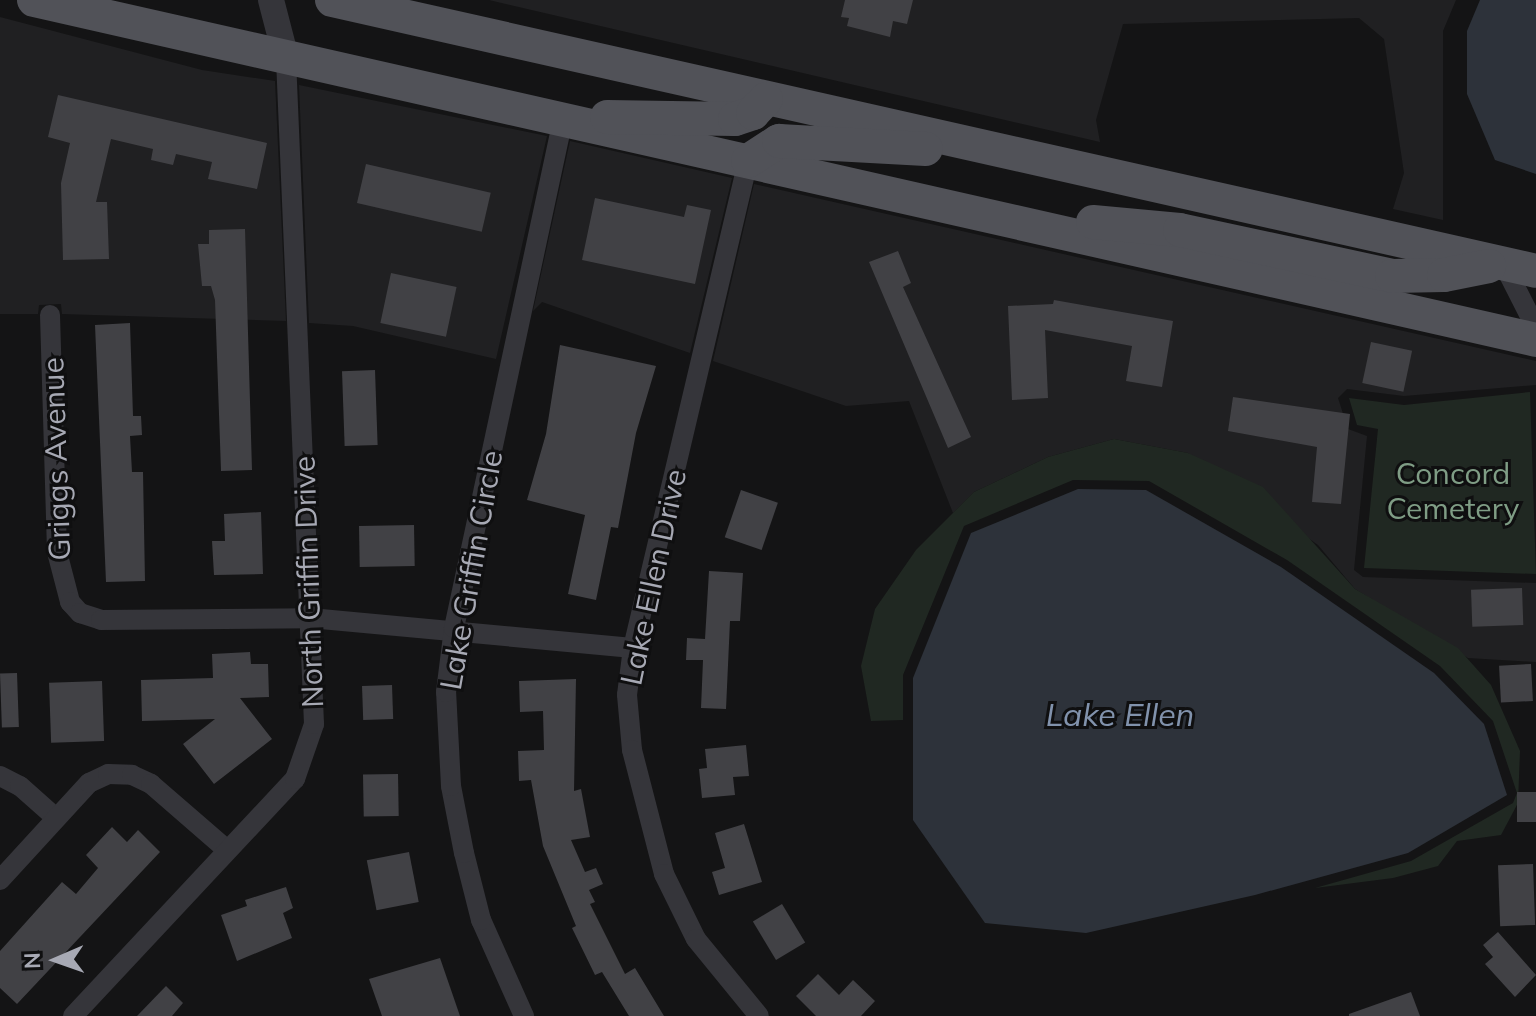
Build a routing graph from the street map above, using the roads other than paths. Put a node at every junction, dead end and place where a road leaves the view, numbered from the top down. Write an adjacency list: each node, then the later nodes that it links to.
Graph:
1 (34, 0): 4 (main road)
2 (271, 0): 4 (street)
3 (332, 0): 5 (main road)
4 (286, 58): 6 (main road); 15 (street, North Griffin Drive)
5 (766, 99): 6 (main road); 7 (main road)
6 (563, 119): 8 (main road); 16 (street, Lake Griffin Circle)
7 (986, 149): 8 (main road); 10 (main road)
8 (748, 161): 9 (main road); 17 (street, Lake Ellen Drive)
9 (1041, 227): 10 (main road); 14 (main road)
10 (1503, 263): 11 (main road); 13 (street)
11 (1536, 271)
12 (50, 315): 15 (street, Griggs Avenue)
13 (1536, 328)
14 (1536, 340)
15 (310, 618): 16 (street); 20 (street, North Griffin Drive)
16 (454, 628): 17 (street); 23 (street, Lake Griffin Circle)
17 (633, 648): 24 (street, Lake Ellen Drive)
18 (0, 776): 19 (street)
19 (56, 818): 20 (street); 21 (street)
20 (226, 849): 22 (street, North Griffin Drive)
21 (0, 880)
22 (73, 1016)
23 (524, 1016)
24 (759, 1016)

